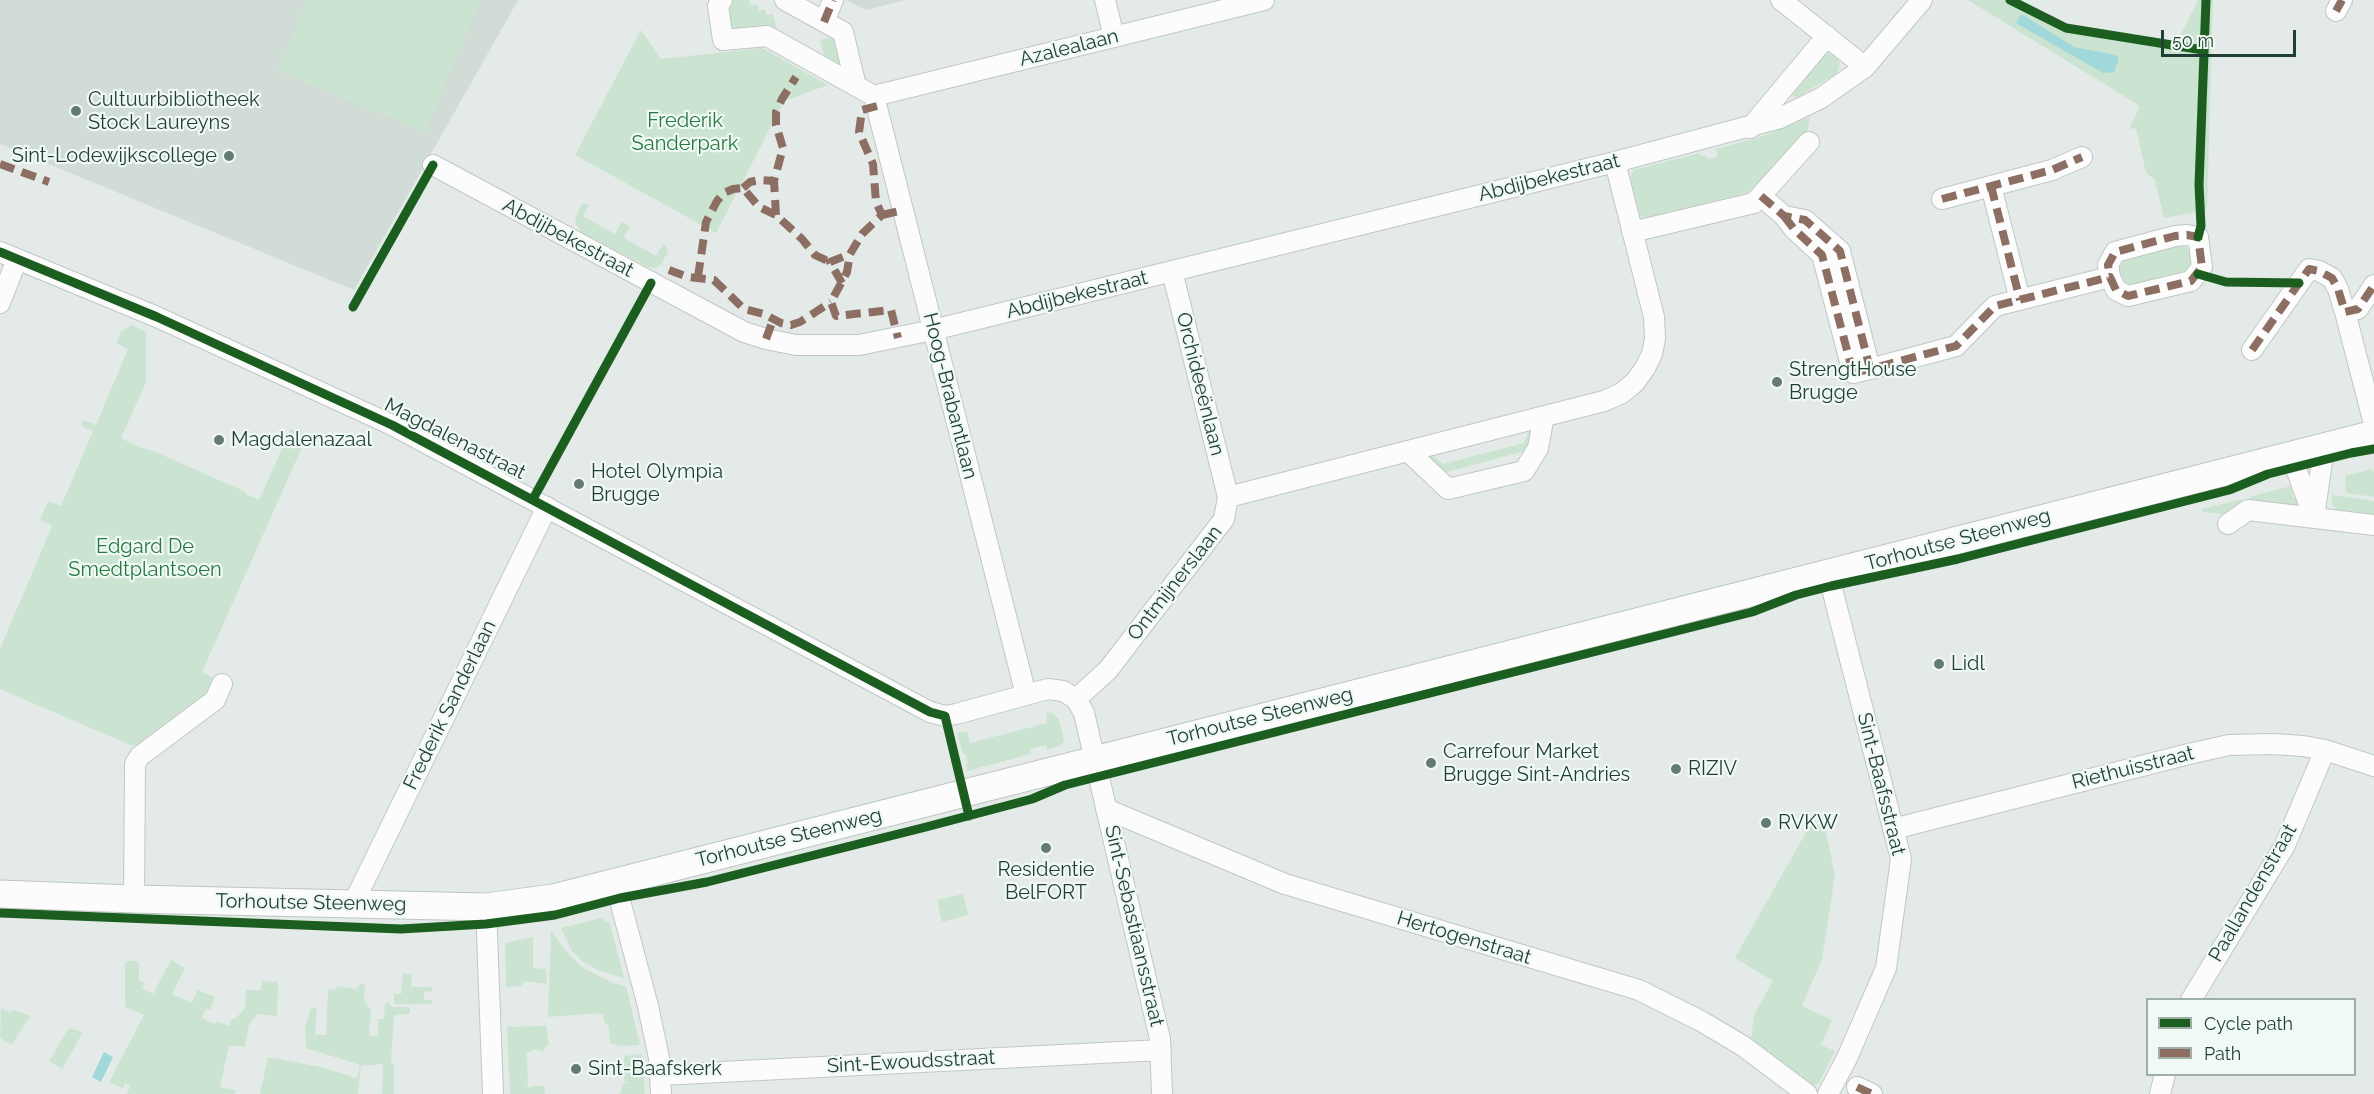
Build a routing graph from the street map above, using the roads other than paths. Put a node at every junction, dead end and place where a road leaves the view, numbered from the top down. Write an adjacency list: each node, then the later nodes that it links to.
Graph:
1 (722, 0): 12 (street)
2 (785, 0): 8 (street)
3 (833, 0): 8 (street)
4 (1105, 0): 10 (street)
5 (1264, 0): 10 (street, Azalealaan)
6 (1781, 0): 9 (street)
7 (1922, 0): 11 (street, Abdijbekestraat)
8 (824, 22): 12 (street)
9 (1827, 36): 11 (street); 14 (street)
10 (1114, 37): 13 (street, Azalealaan)
11 (1865, 67): 14 (street, Abdijbekestraat)
12 (856, 86): 13 (street)
13 (874, 96): 30 (street, Hoog-Brabantlaan)
14 (1750, 128): 17 (street, Abdijbekestraat)
15 (1809, 142): 20 (street)
16 (2082, 157): 19 (street)
17 (1615, 162): 22 (street); 24 (street, Abdijbekestraat)
18 (433, 165): 30 (street, Abdijbekestraat)
19 (1991, 186): 21 (street); 27 (street)
20 (1761, 196): 22 (street); 27 (street)
21 (1942, 199)
22 (1632, 232): 32 (street)
23 (8, 256): 28 (street); 39 (street, Magdalenastraat)
24 (1172, 271): 30 (street, Abdijbekestraat); 38 (street, Orchideeënlaan)
25 (2110, 277): 25 (street); 27 (street)
26 (2374, 285): 29 (street)
27 (2020, 300)
28 (0, 303)
29 (2345, 312): 31 (street); 33 (street)
30 (933, 330): 45 (street, Hoog-Brabantlaan)
31 (2252, 350)
32 (1544, 416): 36 (street); 36 (street)
33 (2374, 424)
34 (2374, 434): 35 (main road, Torhoutse Steenweg)
35 (2324, 447): 37 (main road, Torhoutse Steenweg); 40 (street)
36 (1408, 451): 38 (street)
37 (2290, 455): 40 (street); 43 (main road, Torhoutse Steenweg)
38 (1228, 497): 46 (street, Ontmijnerslaan)
39 (547, 507): 45 (street, Magdalenastraat); 55 (street, Frederik Sanderlaan)
40 (2314, 517): 41 (street); 42 (street)
41 (2228, 524)
42 (2374, 525)
43 (1828, 573): 48 (main road, Torhoutse Steenweg); 51 (street, Sint-Baafsstraat)
44 (222, 684): 54 (street)
45 (1026, 695): 46 (street)
46 (1076, 699): 48 (street)
47 (2325, 750): 49 (street, Riethuisstraat); 51 (street, Riethuisstraat); 57 (street, Paallandenstraat)
48 (1095, 760): 50 (street, Sint-Sebastiaansstraat); 52 (main road, Torhoutse Steenweg)
49 (2374, 766)
50 (1106, 809): 58 (street, Sint-Sebastiaansstraat); 63 (street, Hertogenstraat)
51 (1893, 829): 64 (street, Sint-Baafsstraat)
52 (615, 882): 56 (main road, Torhoutse Steenweg); 60 (street)
53 (0, 894): 54 (main road, Torhoutse Steenweg)
54 (134, 899): 55 (main road, Torhoutse Steenweg)
55 (353, 904): 56 (main road, Torhoutse Steenweg)
56 (486, 907): 61 (street)
57 (2191, 998)
58 (1161, 1050): 60 (street, Sint-Ewoudsstraat); 62 (street, Sint-Sebastiaansstraat)
59 (2164, 1076): 65 (street)
60 (661, 1084)
61 (493, 1094)
62 (1162, 1094)
63 (1807, 1094)
64 (1828, 1094)
65 (2160, 1094)

